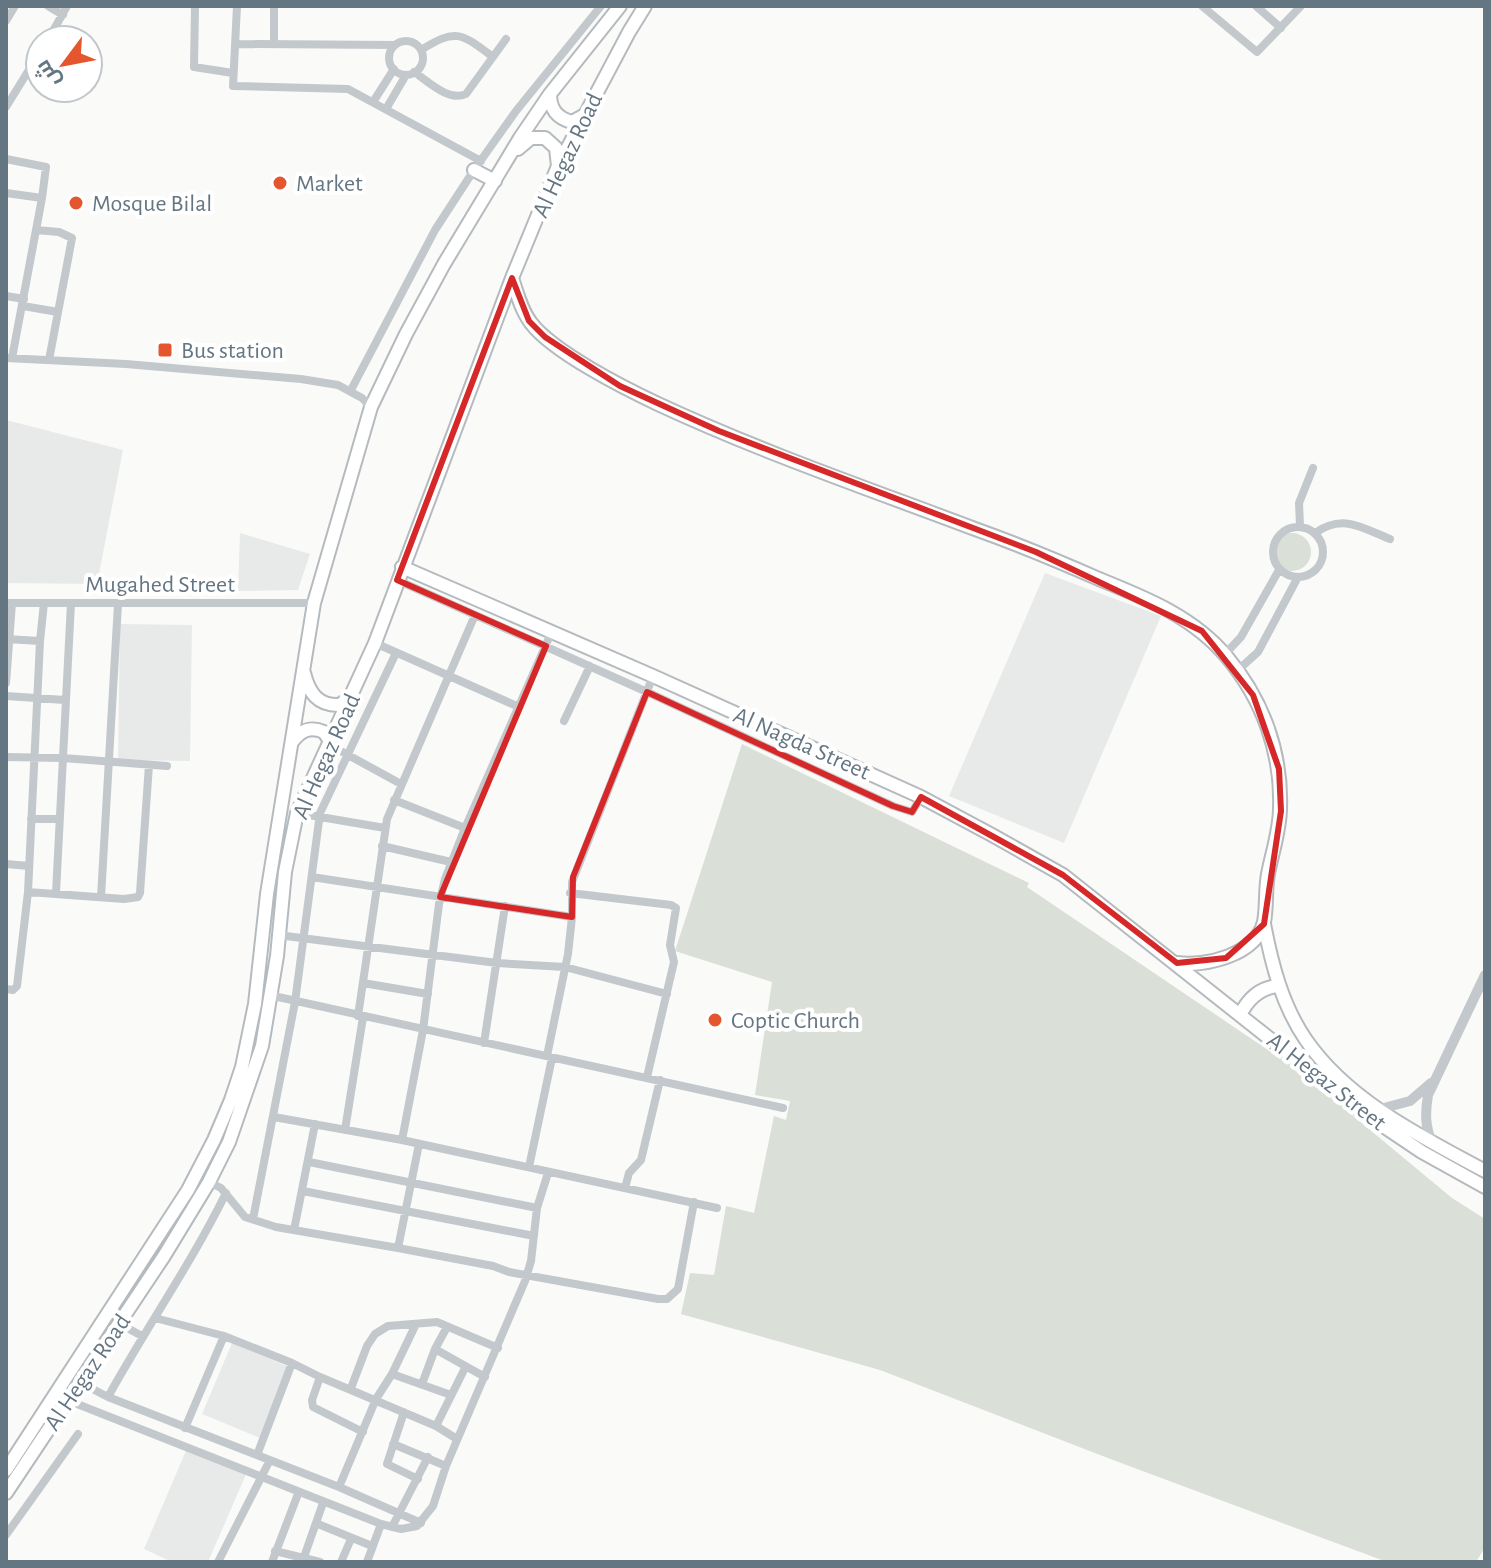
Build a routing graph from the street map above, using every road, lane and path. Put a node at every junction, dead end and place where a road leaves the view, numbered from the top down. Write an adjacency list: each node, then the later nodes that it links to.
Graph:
1 (48, 6): 11 (street)
2 (195, 6): 20 (street)
3 (237, 6): 14 (street)
4 (274, 6): 15 (street)
5 (601, 6): 30 (street)
6 (619, 6): 23 (main road, Al Hegaz Road)
7 (645, 6): 27 (main road, Al Hegaz Road)
8 (1202, 6): 12 (street)
9 (1256, 6): 12 (street)
10 (1301, 6): 12 (street)
11 (65, 10)
12 (1281, 28)
13 (506, 39): 18 (street)
14 (235, 44): 15 (street); 20 (street)
15 (274, 44): 16 (street)
16 (395, 45): 17 (street); 19 (street)
17 (421, 50): 18 (street); 21 (street)
18 (493, 57): 21 (street)
19 (394, 69): 21 (street); 24 (street)
20 (233, 73): 24 (street)
21 (410, 74): 26 (street)
22 (24, 78): 25 (street)
23 (550, 94): 27 (main road); 28 (main road, Al Hegaz Road)
24 (373, 102): 26 (street)
25 (6, 107)
26 (386, 109): 30 (street)
27 (583, 116): 31 (main road, Al Hegaz Road)
28 (509, 155): 31 (main road); 32 (main road, Al Hegaz Road)
29 (6, 159): 34 (street)
30 (478, 166): 32 (main road); 42 (street)
31 (558, 166): 36 (main road, Al Hegaz Road)
32 (495, 181): 43 (main road, Al Hegaz Road)
33 (6, 193): 34 (street)
34 (42, 198): 35 (street)
35 (36, 230): 38 (street); 39 (street)
36 (512, 278): 48 (main road, Al Hegaz Road); 64 (main road, Al Hegaz Street)
37 (6, 296): 38 (street)
38 (24, 303): 39 (street); 40 (street)
39 (58, 312): 41 (street)
40 (9, 358): 41 (street)
41 (49, 360): 42 (street)
42 (351, 390): 43 (street)
43 (371, 407): 55 (main road, Al Hegaz Road)
44 (1313, 468): 45 (street)
45 (1300, 526): 46 (street); 49 (street)
46 (1315, 533): 47 (street); 50 (street)
47 (1390, 539)
48 (402, 567): 51 (main road, Al Hegaz Road); 58 (main road, Al Nagda Street)
49 (1279, 570): 50 (street); 64 (street)
50 (1298, 577): 67 (street)
51 (397, 580): 57 (street); 61 (main road, Al Hegaz Road)
52 (9, 603): 53 (street, Mugahed Street); 59 (street)
53 (44, 603): 54 (street, Mugahed Street); 60 (street)
54 (71, 603): 56 (street, Mugahed Street); 75 (street)
55 (314, 603): 56 (street, Mugahed Street); 65 (main road, Al Hegaz Road)
56 (118, 604): 84 (street)
57 (475, 615): 62 (street); 68 (street)
58 (552, 631): 62 (street); 69 (main road, Al Nagda Street)
59 (7, 639): 60 (street); 70 (street)
60 (40, 641): 74 (street)
61 (375, 643): 63 (street); 72 (main road, Al Hegaz Road)
62 (546, 646): 66 (street); 76 (street)
63 (396, 653): 68 (street); 80 (street)
64 (1225, 654): 67 (main road, Al Hegaz Street)
65 (303, 666): 72 (main road); 79 (main road, Al Hegaz Road)
66 (590, 666): 71 (street); 77 (street)
67 (1238, 670): 109 (main road, Al Hegaz Street)
68 (448, 676): 76 (street); 87 (street)
69 (653, 676): 71 (street); 88 (main road, Al Nagda Street)
70 (6, 683)
71 (647, 692): 88 (street); 104 (street)
72 (353, 694): 78 (main road, Al Hegaz Road)
73 (6, 696): 74 (street)
74 (37, 697): 75 (street); 82 (street)
75 (65, 700): 83 (street)
76 (519, 707): 95 (street)
77 (564, 721)
78 (329, 742): 79 (main road); 80 (street); 90 (main road, Al Hegaz Road)
79 (290, 744): 191 (main road, Al Hegaz Road)
80 (347, 754): 87 (street); 91 (street)
81 (6, 757): 82 (street)
82 (34, 757): 83 (street); 92 (street)
83 (63, 758): 84 (street); 93 (street)
84 (109, 762): 85 (street); 105 (street)
85 (149, 765): 86 (street); 105 (street)
86 (167, 766)
87 (401, 784): 89 (street)
88 (921, 797): 115 (main road, Al Nagda Street)
89 (394, 800): 94 (street); 95 (street)
90 (297, 813): 91 (street); 110 (main road, Al Hegaz Road)
91 (319, 817): 94 (street); 100 (street)
92 (31, 819): 93 (street); 99 (street)
93 (59, 819): 103 (street)
94 (385, 828): 96 (street)
95 (465, 828): 97 (street)
96 (382, 846): 97 (street); 101 (street)
97 (451, 862): 106 (street)
98 (6, 864): 99 (street)
99 (29, 866): 102 (street)
100 (312, 877): 101 (street); 111 (street)
101 (376, 887): 106 (street); 112 (street)
102 (28, 892): 103 (street); 120 (street)
103 (56, 893): 105 (street)
104 (570, 893): 108 (street); 122 (street)
105 (101, 897)
106 (440, 897): 107 (street); 113 (street)
107 (505, 906): 108 (street); 114 (street)
108 (572, 917): 116 (street)
109 (1264, 924): 115 (main road); 119 (main road, Al Hegaz Street)
110 (278, 935): 111 (street); 123 (main road, Al Hegaz Road)
111 (304, 939): 112 (street); 124 (street)
112 (368, 947): 113 (street); 118 (street)
113 (433, 955): 114 (street); 121 (street)
114 (497, 963): 116 (street); 128 (street)
115 (1177, 963): 125 (main road, Al Hegaz Street)
116 (565, 967): 122 (street); 129 (street)
117 (1485, 975): 131 (street)
118 (363, 983): 121 (street); 126 (street)
119 (1279, 986): 125 (main road); 134 (main road, Al Hegaz Street)
120 (6, 989)
121 (428, 994): 127 (street)
122 (667, 994): 130 (street)
123 (269, 995): 124 (street); 145 (main road, Al Hegaz Road)
124 (295, 1002): 126 (street); 135 (street)
125 (1241, 1013): 147 (main road, Al Hegaz Street)
126 (361, 1016): 127 (street); 137 (street)
127 (423, 1030): 128 (street); 138 (street)
128 (484, 1043): 129 (street)
129 (550, 1057): 130 (street); 142 (street)
130 (647, 1077): 132 (street)
131 (1435, 1079): 134 (street); 139 (street)
132 (660, 1080): 133 (street); 148 (street)
133 (783, 1108)
134 (1380, 1109): 139 (main road, Al Hegaz Street)
135 (274, 1117): 136 (street); 155 (street)
136 (315, 1124): 137 (street); 141 (street)
137 (345, 1130): 138 (street)
138 (402, 1140): 140 (street)
139 (1432, 1143): 143 (main road, Al Hegaz Street)
140 (419, 1144): 142 (street); 146 (street)
141 (309, 1162): 146 (street); 149 (street)
142 (529, 1167): 144 (street)
143 (1485, 1171)
144 (548, 1173): 148 (street); 152 (street)
145 (209, 1182): 150 (street); 161 (main road, Al Hegaz Road)
146 (411, 1182): 152 (street); 154 (street)
147 (1485, 1187)
148 (625, 1188): 151 (street)
149 (303, 1191): 154 (street); 156 (street)
150 (226, 1193): 155 (street); 160 (street)
151 (694, 1202): 153 (street); 159 (street)
152 (537, 1208): 157 (street)
153 (717, 1208)
154 (405, 1211): 157 (street); 158 (street)
155 (253, 1219): 156 (street)
156 (294, 1230): 158 (street)
157 (534, 1236): 159 (street)
158 (398, 1248): 159 (street)
159 (527, 1276): 166 (street)
160 (155, 1318): 164 (street); 165 (street)
161 (120, 1324): 164 (street); 173 (main road, Al Hegaz Road)
162 (416, 1324): 163 (street); 170 (street); 175 (street)
163 (447, 1327): 166 (street); 167 (street)
164 (142, 1336): 177 (street)
165 (224, 1336): 168 (street); 182 (street)
166 (498, 1348): 172 (street)
167 (435, 1349): 169 (street); 174 (street)
168 (292, 1363): 171 (street); 187 (street)
169 (465, 1368): 172 (street); 176 (street)
170 (392, 1374): 174 (street); 178 (street)
171 (320, 1377): 175 (street); 183 (street)
172 (485, 1377): 185 (street)
173 (81, 1383): 177 (street); 179 (main road, Al Hegaz Road)
174 (422, 1384): 176 (street)
175 (351, 1388): 178 (street)
176 (451, 1395): 181 (street)
177 (108, 1397): 182 (street)
178 (376, 1399): 180 (street); 183 (street)
179 (67, 1400): 192 (street); 195 (main road, Al Hegaz Road)
180 (404, 1412): 181 (street); 186 (street)
181 (436, 1426): 185 (street)
182 (185, 1428): 187 (street)
183 (363, 1432): 194 (street)
184 (78, 1434): 203 (street)
185 (457, 1439): 190 (street)
186 (393, 1444): 188 (street); 193 (street)
187 (257, 1455): 189 (street)
188 (428, 1457): 190 (street); 193 (street)
189 (270, 1460): 192 (street); 194 (street)
190 (446, 1466): 199 (street)
191 (6, 1470)
192 (261, 1478): 196 (street); 208 (street)
193 (418, 1479): 198 (street)
194 (339, 1487): 198 (street)
195 (6, 1493)
196 (298, 1494): 197 (street); 206 (street)
197 (323, 1503): 200 (street); 201 (street)
198 (398, 1514): 199 (street); 202 (street)
199 (421, 1523): 202 (street)
200 (318, 1524): 204 (street); 207 (street)
201 (381, 1524): 202 (street); 205 (street)
202 (392, 1527)
203 (6, 1535)
204 (351, 1539): 205 (street); 211 (street)
205 (372, 1546): 212 (street)
206 (275, 1551): 207 (street); 209 (street)
207 (304, 1557): 210 (street)
208 (218, 1562)
209 (272, 1562)
210 (320, 1562)
211 (341, 1562)
212 (367, 1562)

